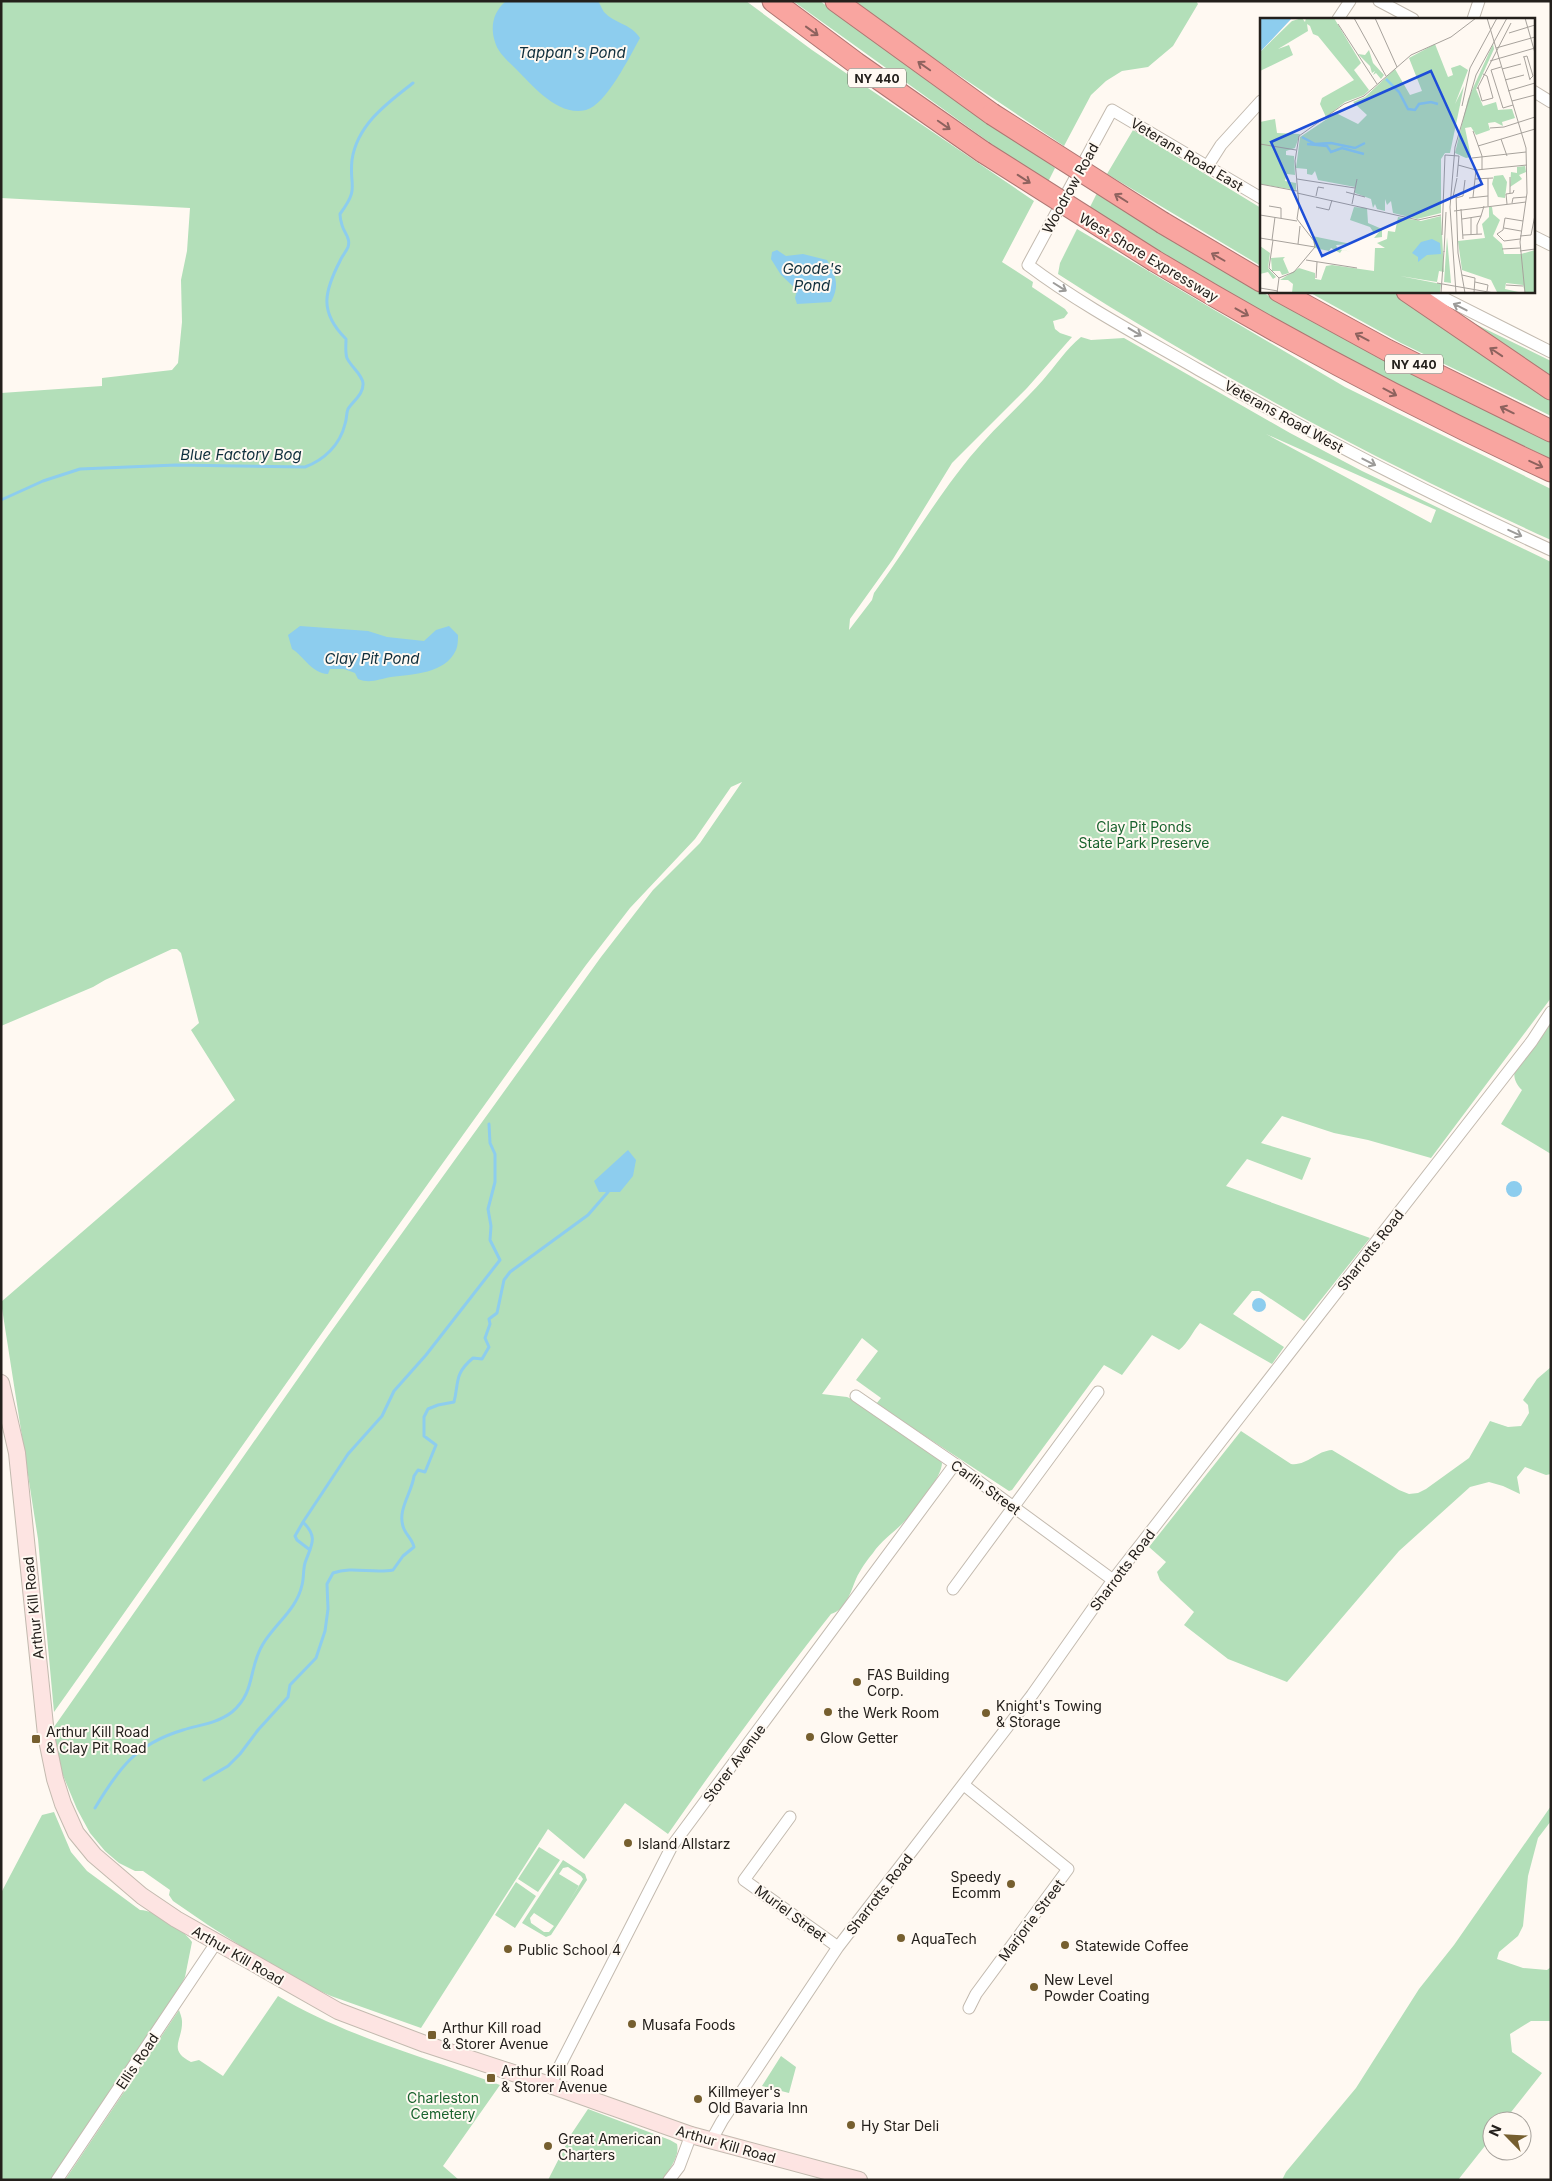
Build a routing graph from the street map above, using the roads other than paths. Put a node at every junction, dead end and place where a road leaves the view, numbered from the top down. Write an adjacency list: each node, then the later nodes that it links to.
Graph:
1 (773, 1): 25 (highway, West Shore Expressway / NY 440, one-way to 25, bridge)
2 (836, 1): 18 (highway, NY 440, one-way to 2, bridge)
3 (1350, 1): 6 (street)
4 (1379, 1): 7 (street)
5 (1479, 1): 8 (street)
6 (1339, 18)
7 (1411, 18)
8 (1473, 18)
9 (1534, 93): 11 (street)
10 (1260, 102): 13 (street)
11 (1551, 102)
12 (1112, 110): 13 (street, Veterans Road East); 17 (street, Woodrow Road)
13 (1207, 167): 14 (street, Veterans Road East)
14 (1260, 197)
15 (1534, 236): 16 (street)
16 (1551, 245)
17 (1028, 265): 26 (street, Veterans Road West, one-way to 26)
18 (1260, 280)
19 (1281, 292): 24 (highway, NY 440, one-way to 19)
20 (1408, 292): 23 (highway, one-way to 20)
21 (1432, 292): 22 (street, one-way to 21)
22 (1551, 352)
23 (1551, 389)
24 (1551, 431)
25 (1551, 471)
26 (1551, 550)
27 (1551, 1012): 33 (street, Sharrotts Road)
28 (1, 1383): 37 (street, Arthur Kill Road)
29 (1098, 1392): 32 (street)
30 (856, 1396): 31 (street, Carlin Street)
31 (955, 1464): 32 (street, Carlin Street); 40 (street, Storer Avenue)
32 (1013, 1506): 33 (street, Carlin Street); 34 (street)
33 (1113, 1580): 35 (street, Sharrotts Road)
34 (953, 1590)
35 (964, 1785): 38 (street, Sharrotts Road); 39 (street, Marjorie Street)
36 (790, 1817): 38 (street, Muriel Street)
37 (216, 1943): 40 (street, Arthur Kill Road); 43 (street, Ellis Road)
38 (838, 1947): 42 (street, Sharrotts Road)
39 (969, 2008)
40 (550, 2085): 41 (street, Arthur Kill Road)
41 (691, 2135): 42 (street, Arthur Kill Road); 44 (street)
42 (711, 2141): 45 (street, Arthur Kill Road)
43 (58, 2180)
44 (669, 2180)
45 (859, 2180)

